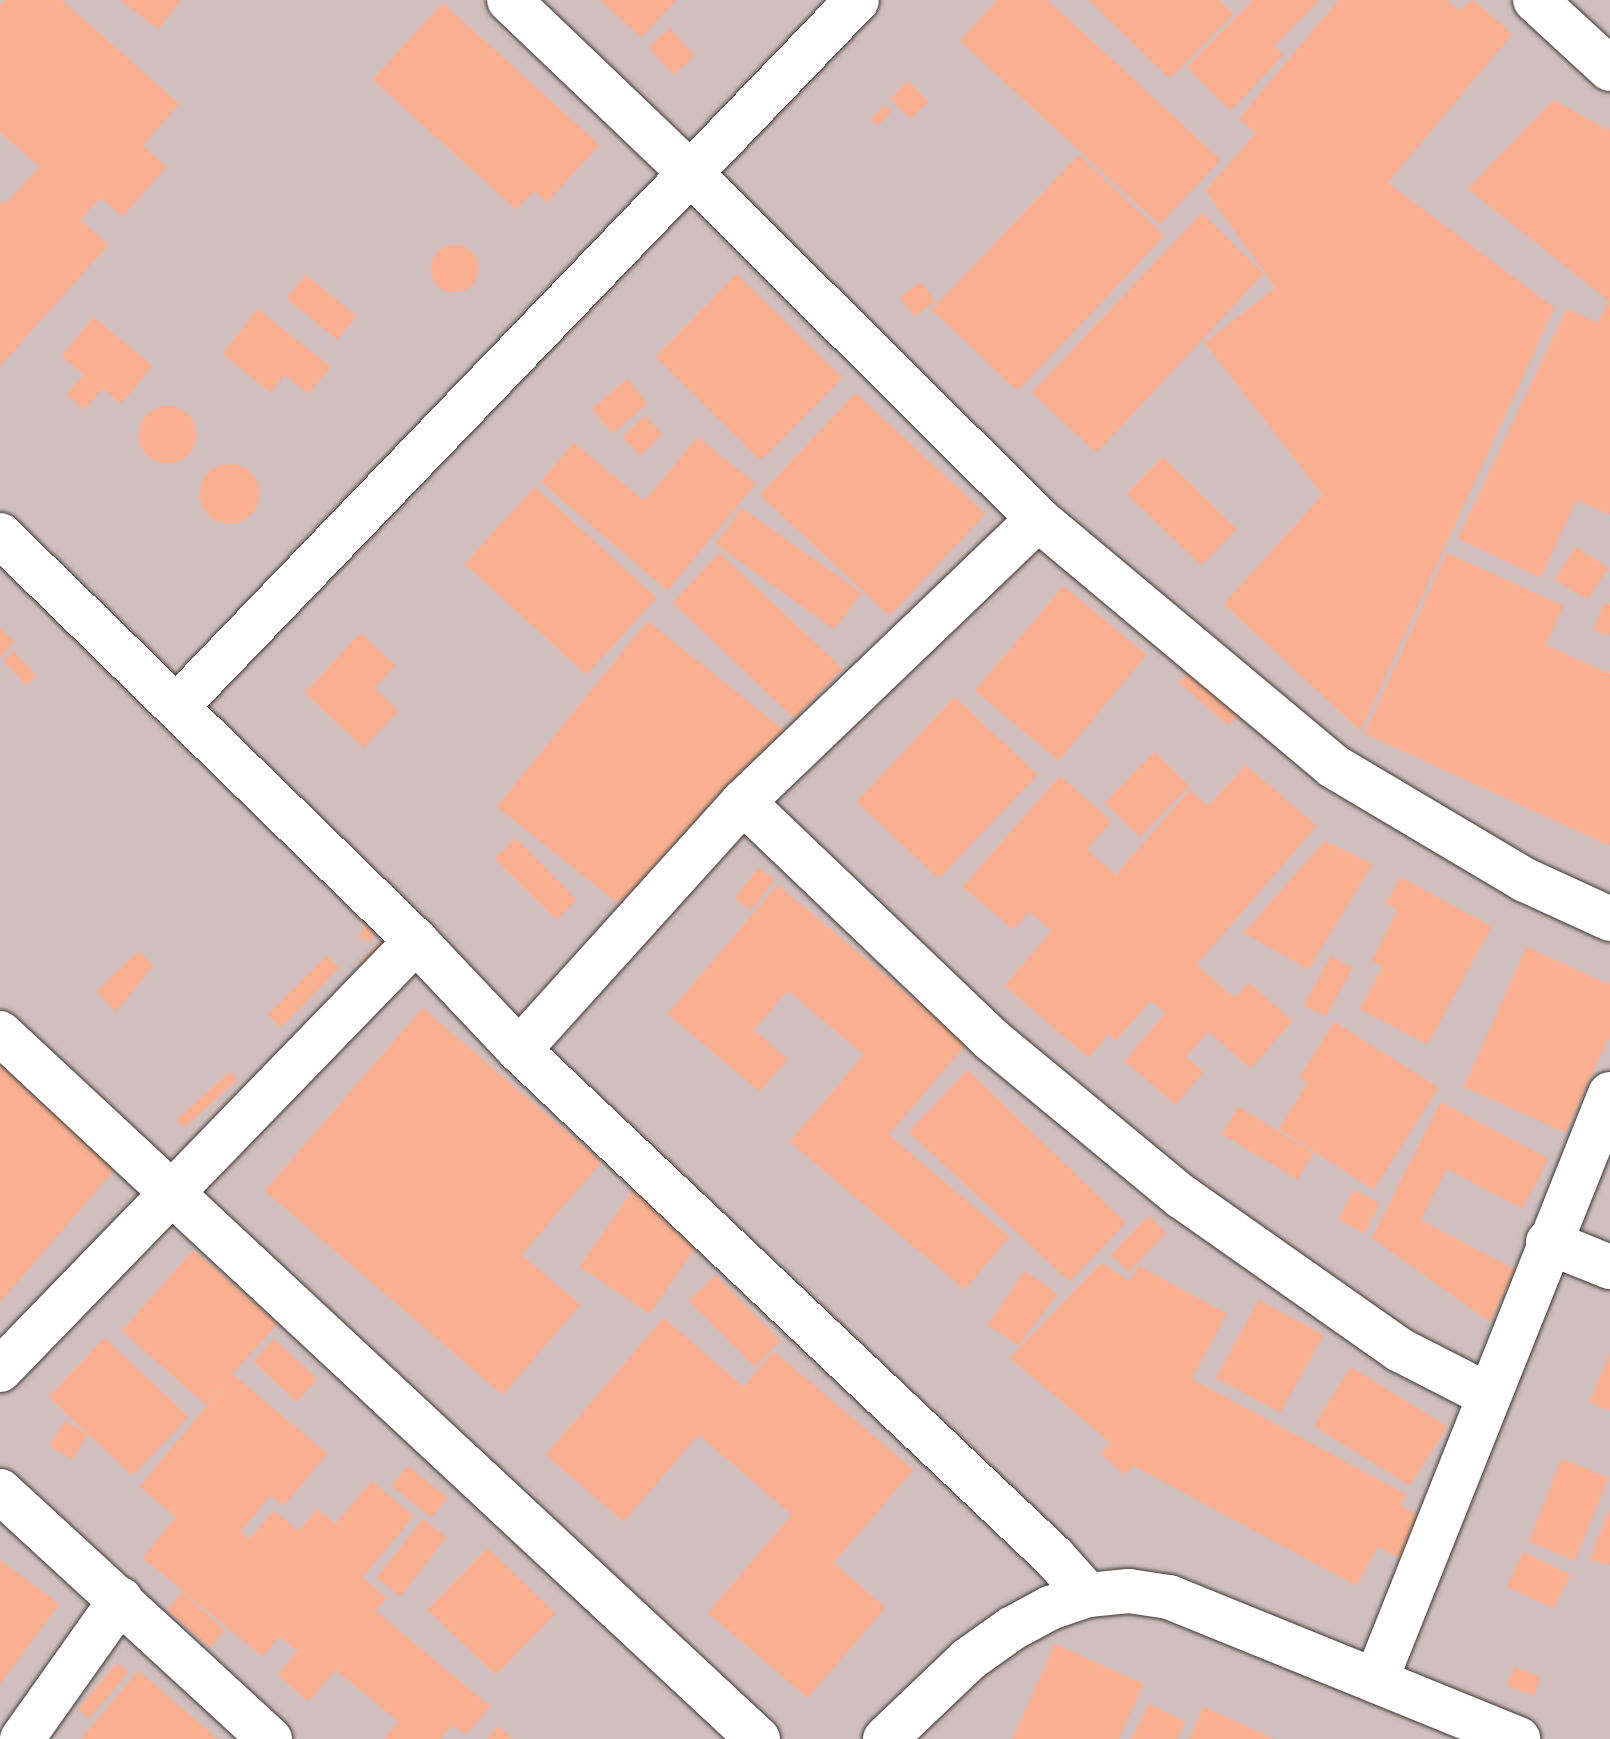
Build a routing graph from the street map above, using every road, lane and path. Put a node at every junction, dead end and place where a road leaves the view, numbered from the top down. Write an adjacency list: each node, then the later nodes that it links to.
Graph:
1 (509, 0): 5 (street)
2 (857, 0): 5 (street)
3 (1535, 0): 4 (street)
4 (1610, 69)
5 (690, 173): 6 (street); 8 (street)
6 (1038, 519): 9 (street); 10 (street)
7 (0, 535): 8 (street)
8 (177, 706): 11 (street)
9 (743, 802): 13 (street); 19 (street)
10 (1610, 919)
11 (416, 941): 13 (street); 15 (street)
12 (0, 1033): 15 (street)
13 (519, 1050): 21 (street)
14 (1610, 1094): 16 (street)
15 (173, 1192): 18 (street); 26 (street)
16 (1548, 1242): 17 (street); 19 (street)
17 (1610, 1267)
18 (0, 1370)
19 (1488, 1395): 23 (street)
20 (0, 1491): 22 (street)
21 (1088, 1595): 23 (street); 27 (street)
22 (121, 1599): 24 (street); 25 (street)
23 (1376, 1680): 28 (street)
24 (22, 1739)
25 (270, 1739)
26 (758, 1739)
27 (885, 1739)
28 (1518, 1739)

